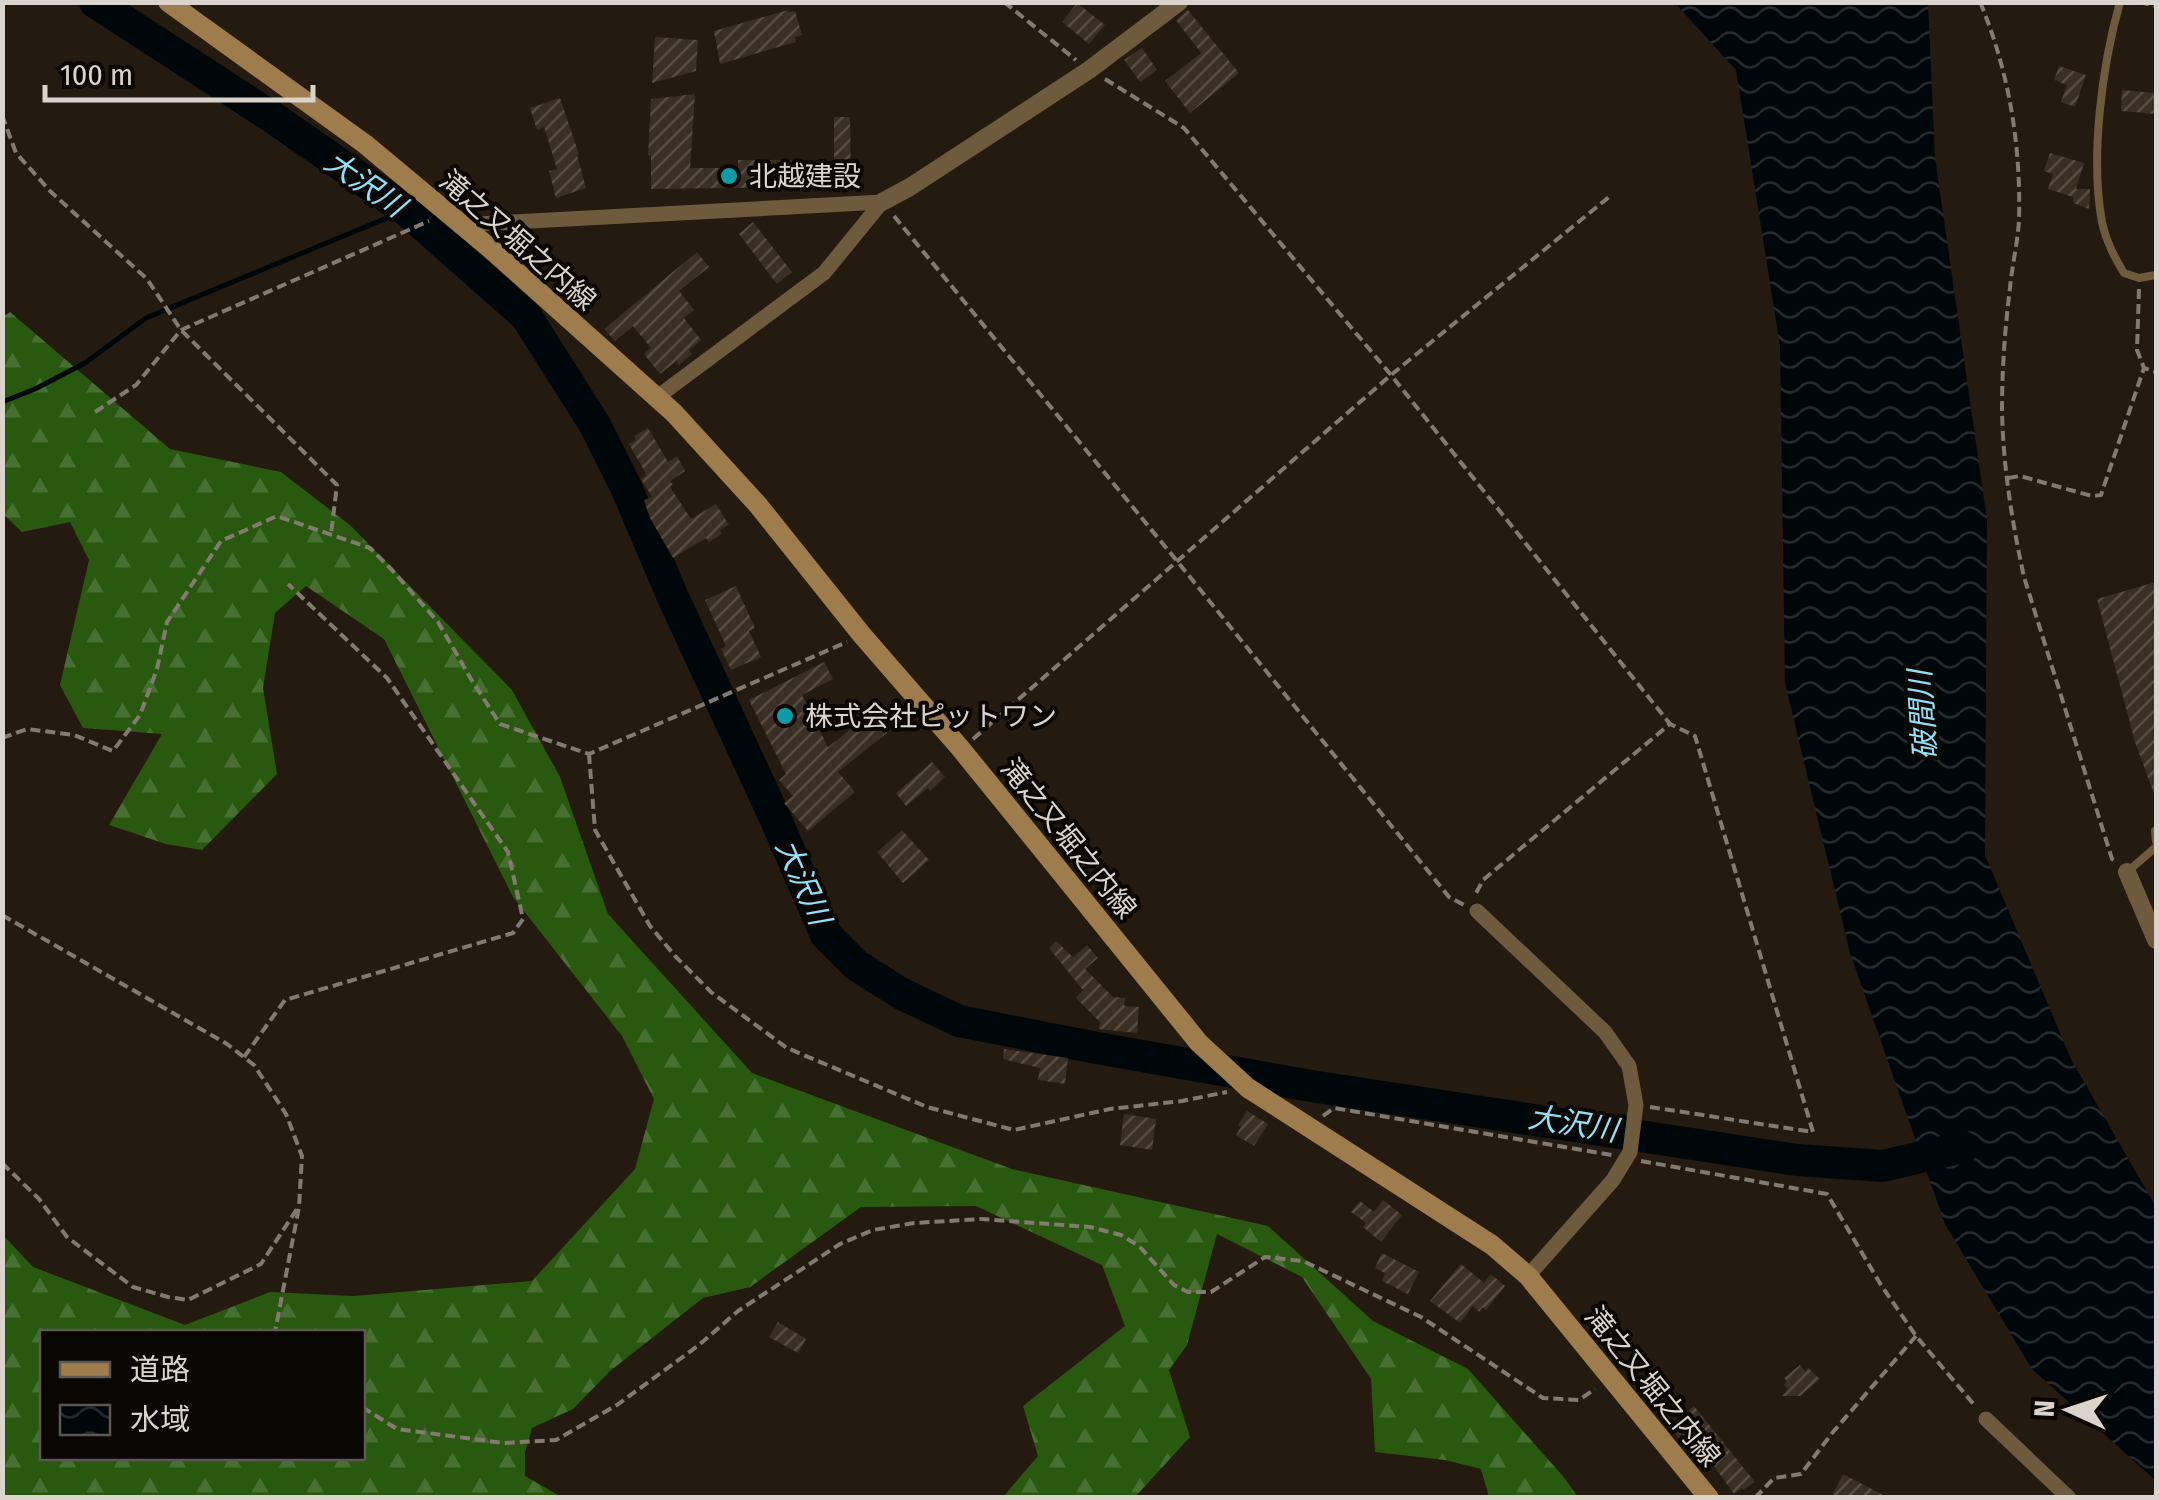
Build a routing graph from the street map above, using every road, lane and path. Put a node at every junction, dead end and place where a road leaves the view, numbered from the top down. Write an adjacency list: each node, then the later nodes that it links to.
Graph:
1 (168, 2): 12 (main road, 滝之又堀之内線)
2 (1004, 2): 8 (path)
3 (1179, 2): 8 (street)
4 (1980, 2): 21 (path)
5 (2120, 2): 14 (lane)
6 (2139, 2): 7 (path)
7 (2156, 6)
8 (1089, 70): 11 (street); 18 (path)
9 (2, 115): 15 (path)
10 (1609, 197): 18 (path)
11 (882, 202): 12 (street); 19 (street); 23 (path)
12 (453, 219): 15 (path); 19 (main road, 滝之又堀之内線)
13 (2156, 275): 14 (lane)
14 (2139, 278): 16 (path)
15 (182, 330): 20 (path); 22 (path)
16 (2144, 368): 17 (path); 21 (path)
17 (2156, 372)
18 (1391, 375): 23 (path); 26 (path)
19 (656, 398): 25 (main road, 滝之又堀之内線)
20 (95, 412)
21 (2008, 478): 32 (path)
22 (331, 534): 27 (path); 29 (path)
23 (1177, 561): 28 (path); 33 (path)
24 (288, 584): 36 (path)
25 (862, 636): 28 (main road, 滝之又堀之内線); 29 (path)
26 (1670, 724): 33 (path); 38 (path)
27 (2, 738)
28 (961, 748): 37 (main road, 滝之又堀之内線)
29 (589, 754): 37 (path)
30 (2155, 831): 31 (lane)
31 (2156, 844): 32 (lane)
32 (2127, 872): 35 (street)
33 (1477, 912): 38 (street)
34 (2, 915): 36 (path)
35 (2156, 940)
36 (244, 1056): 42 (path)
37 (1247, 1088): 39 (main road, 滝之又堀之内線)
38 (1636, 1106): 40 (street)
39 (1306, 1127): 40 (path); 43 (main road, 滝之又堀之内線)
40 (1628, 1155): 43 (street); 45 (path)
41 (2, 1163): 42 (path)
42 (298, 1208): 44 (path)
43 (1528, 1276): 46 (main road, 滝之又堀之内線)
44 (275, 1330)
45 (1916, 1336): 48 (path); 50 (path)
46 (1612, 1378): 47 (path); 49 (main road, 滝之又堀之内線)
47 (365, 1409)
48 (1986, 1419): 51 (street)
49 (1709, 1498)
50 (1755, 1498)
51 (2069, 1498)

